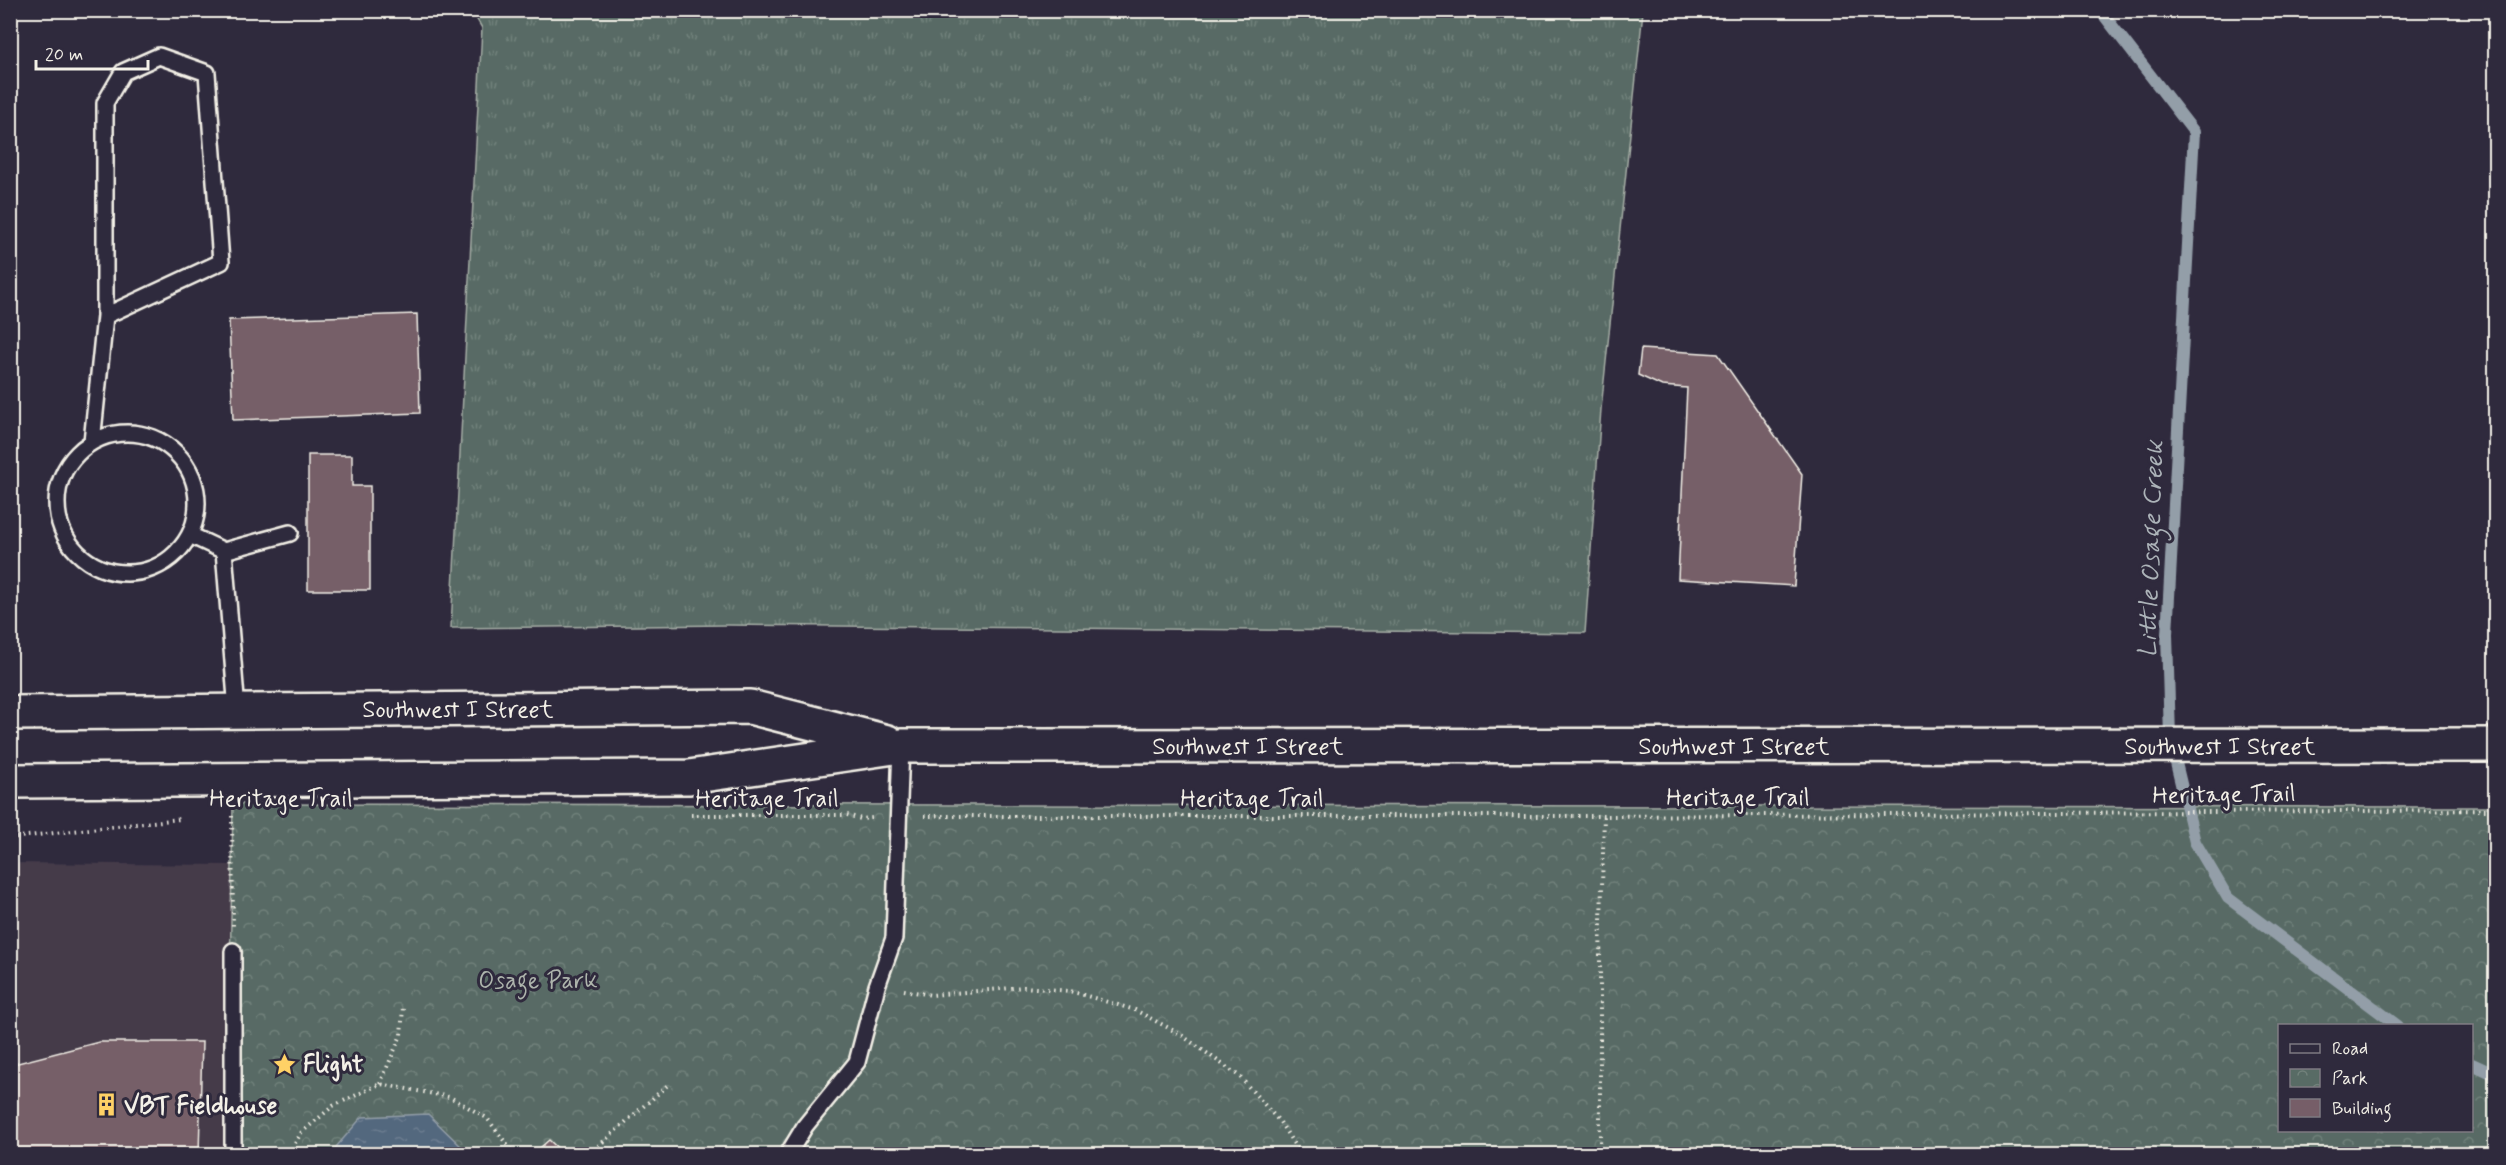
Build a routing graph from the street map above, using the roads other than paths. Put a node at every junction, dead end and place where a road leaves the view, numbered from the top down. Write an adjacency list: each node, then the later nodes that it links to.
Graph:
1 (105, 316): 1 (lane); 2 (lane)
2 (92, 442): 4 (lane); 4 (lane)
3 (290, 533): 5 (lane)
4 (190, 535): 5 (lane)
5 (224, 551): 6 (lane)
6 (237, 711): 7 (main road, Southwest I Street); 9 (main road, Southwest I Street)
7 (10, 713)
8 (2496, 745): 9 (main road, Southwest I Street)
9 (901, 746): 10 (main road, Southwest I Street); 13 (lane)
10 (10, 781)
11 (233, 951): 12 (lane)
12 (233, 1155)
13 (788, 1155)

